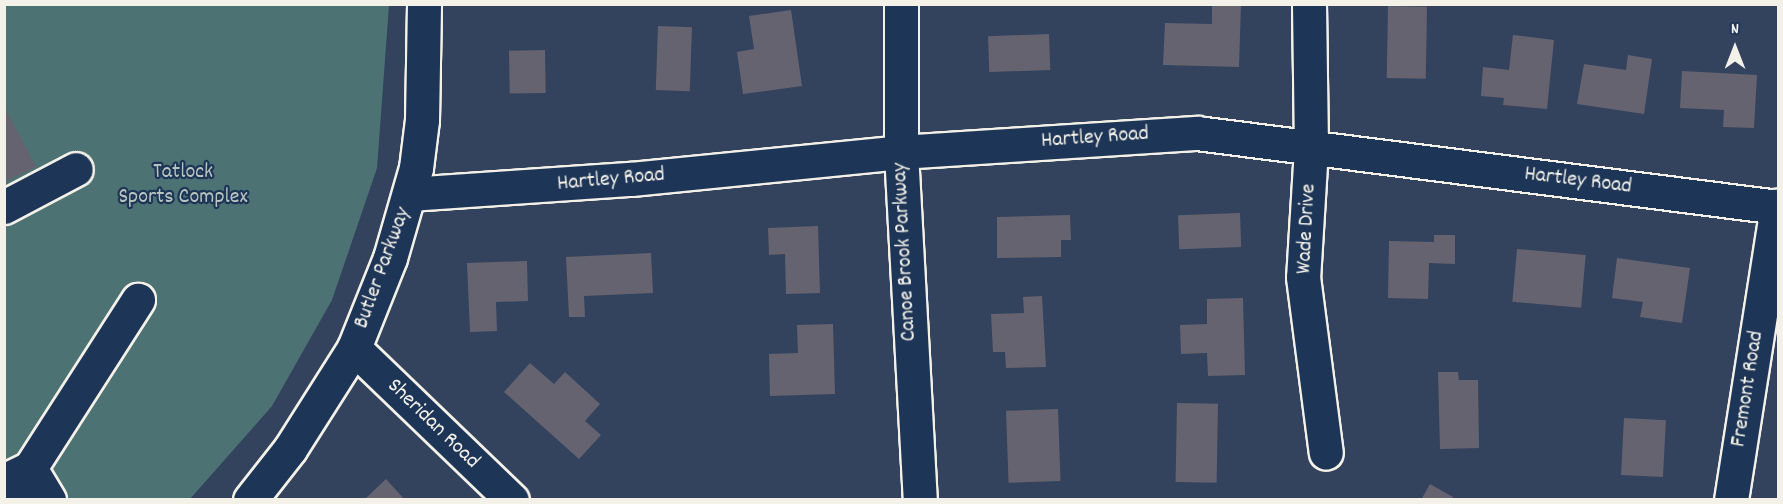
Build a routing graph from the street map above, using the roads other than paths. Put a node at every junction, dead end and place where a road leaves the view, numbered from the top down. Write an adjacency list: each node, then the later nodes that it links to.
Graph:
1 (424, 4): 7 (street, Butler Parkway)
2 (901, 4): 5 (street, Canoe Brook Parkway)
3 (1309, 4): 4 (street, Wade Drive)
4 (1311, 148): 5 (street, Hartley Road); 9 (street, Hartley Road); 12 (street, Wade Drive)
5 (901, 152): 7 (street, Hartley Road); 17 (street, Canoe Brook Parkway)
6 (76, 169): 8 (street)
7 (409, 194): 11 (street, Butler Parkway)
8 (4, 207)
9 (1778, 207): 18 (street, Fremont Road)
10 (138, 300): 13 (street)
11 (354, 348): 15 (street, Butler Parkway); 16 (street, Sheridan Road)
12 (1326, 453)
13 (17, 483): 14 (street)
14 (49, 500)
15 (250, 500)
16 (512, 500)
17 (920, 500)
18 (1731, 500)

